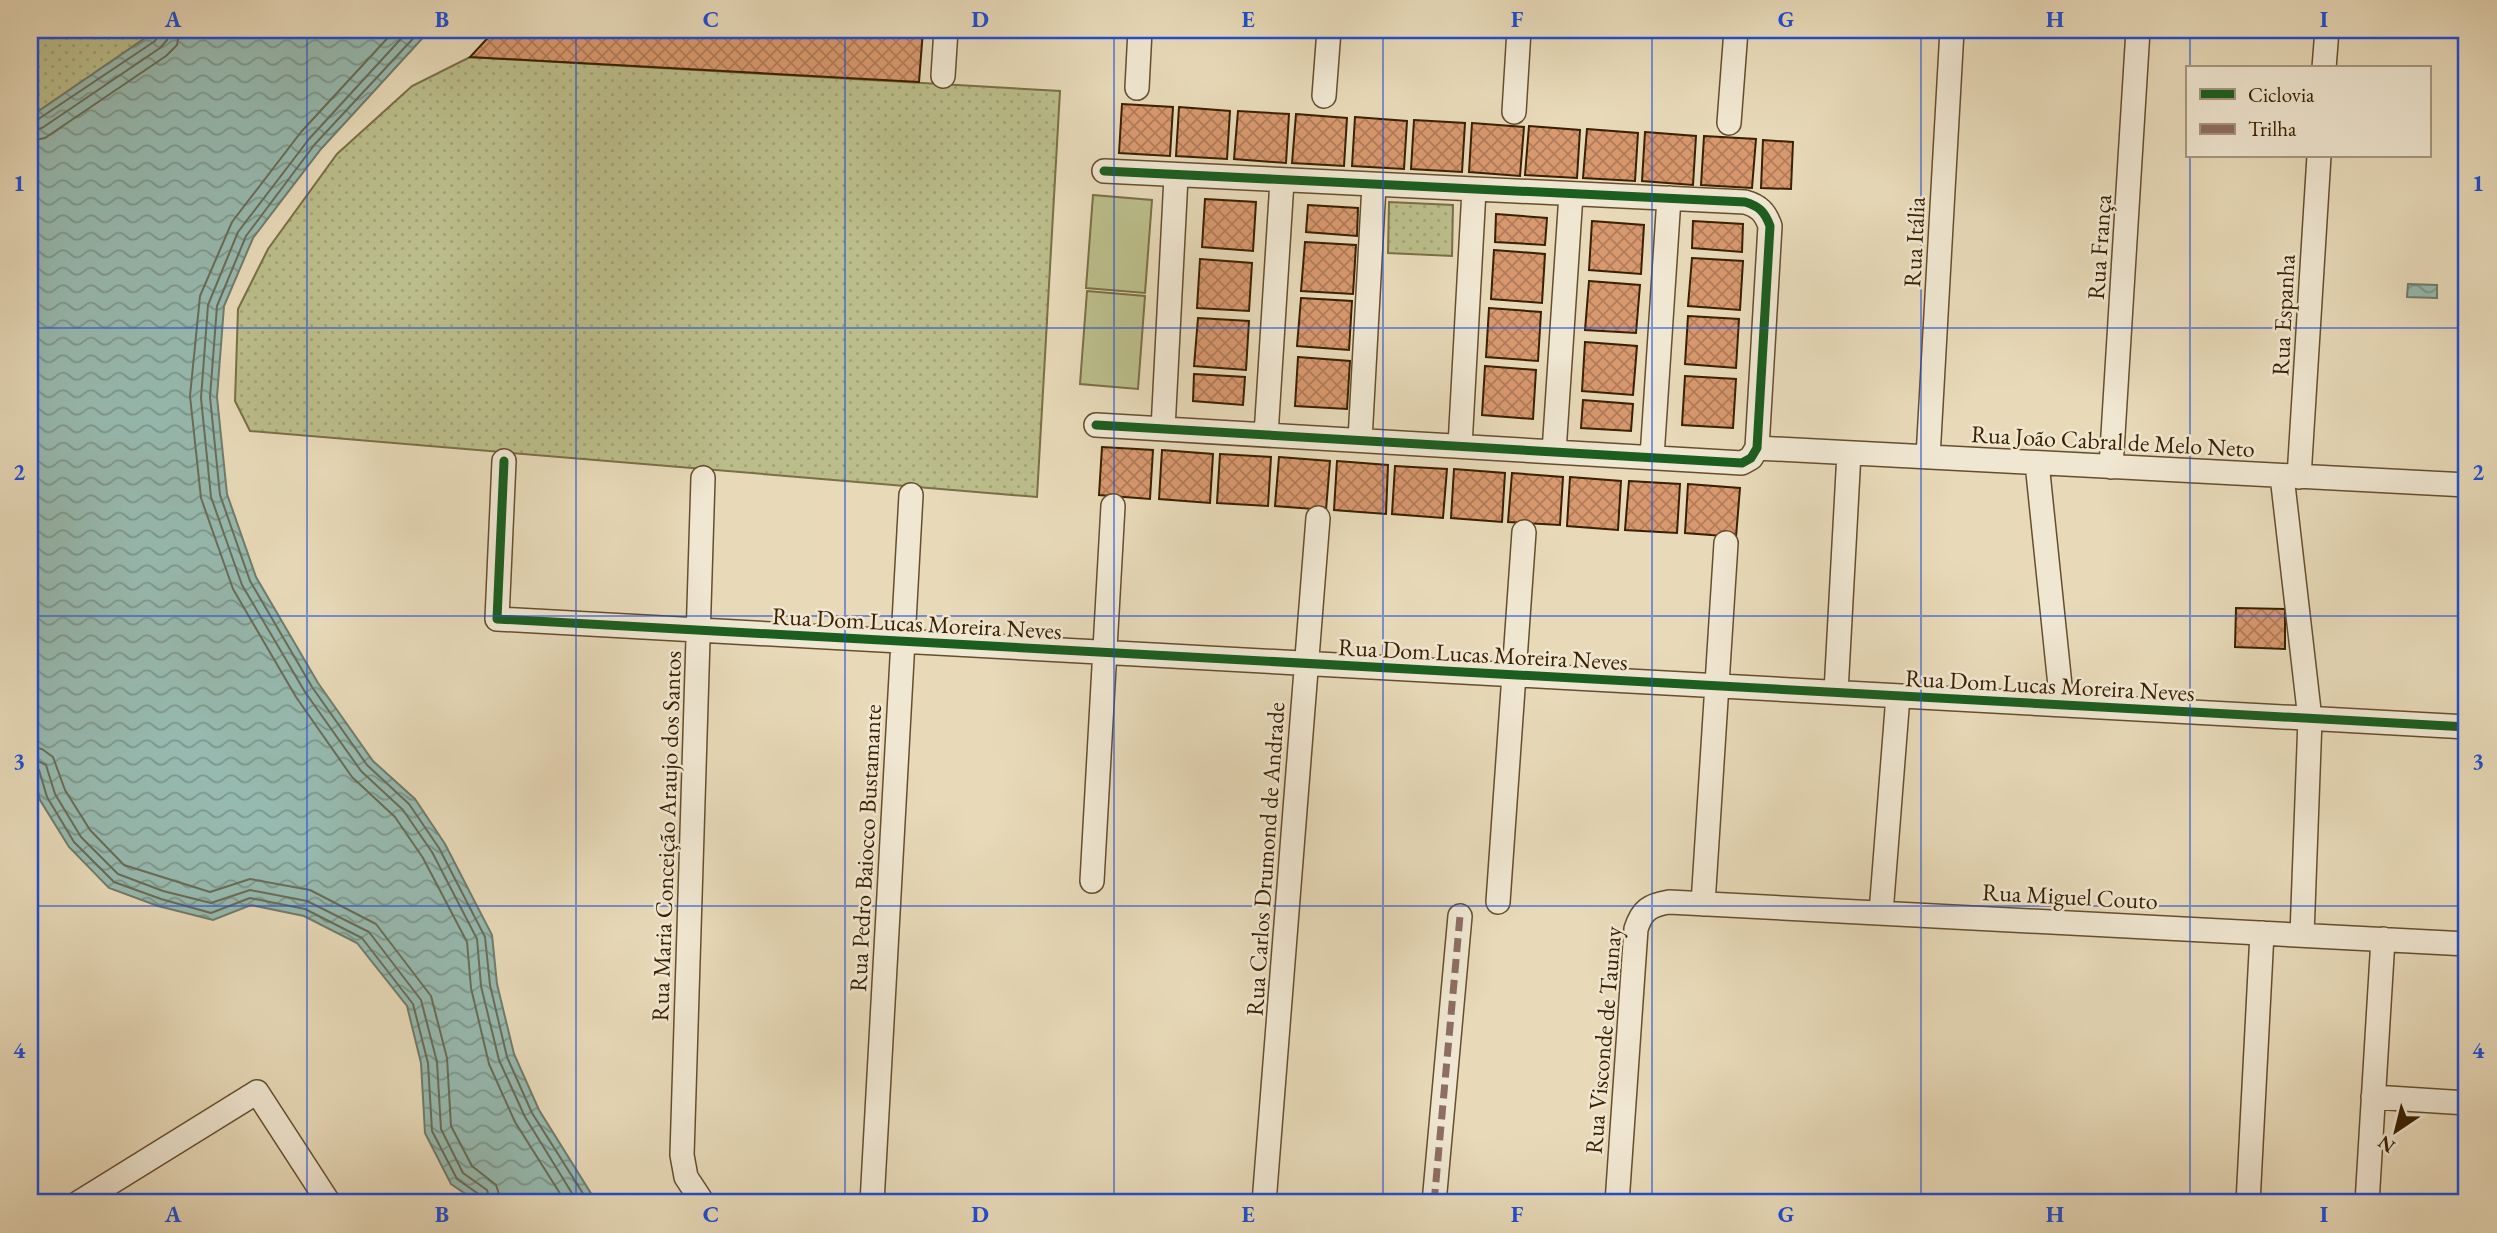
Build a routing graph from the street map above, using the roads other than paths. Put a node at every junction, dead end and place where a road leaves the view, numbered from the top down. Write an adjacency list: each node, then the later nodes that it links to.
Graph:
1 (946, 30): 10 (street)
2 (1140, 30): 11 (street)
3 (1329, 30): 12 (street)
4 (1519, 30): 13 (street)
5 (1736, 30): 14 (street)
6 (1952, 30): 32 (street, Rua Itália)
7 (2138, 30): 35 (street, Rua França)
8 (2327, 30): 9 (street)
9 (2325, 66)
10 (943, 76)
11 (1137, 88)
12 (1324, 96)
13 (1514, 112)
14 (1728, 123)
15 (2319, 158): 36 (street, Rua Espanha)
16 (1104, 171): 17 (street)
17 (1176, 177): 18 (street); 24 (street)
18 (1282, 181): 19 (street); 25 (street)
19 (1374, 185): 20 (street); 26 (street)
20 (1474, 190): 21 (street); 27 (street)
21 (1571, 194): 22 (street); 29 (street)
22 (1668, 198): 28 (street); 31 (street)
23 (1096, 425): 24 (street)
24 (1163, 429): 25 (street)
25 (1266, 435): 26 (street)
26 (1360, 440): 27 (street)
27 (1460, 446): 29 (street)
28 (1757, 448): 30 (street, Rua João Cabral de Melo Neto); 31 (street)
29 (1554, 452): 31 (street)
30 (1849, 453): 32 (street, Rua João Cabral de Melo Neto); 50 (street)
31 (1652, 457)
32 (1928, 457): 34 (street, Rua João Cabral de Melo Neto)
33 (504, 461): 44 (street, Rua Dom Lucas Moreira Neves)
34 (2037, 463): 35 (street, Rua João Cabral de Melo Neto); 52 (street)
35 (2111, 467): 36 (street, Rua João Cabral de Melo Neto)
36 (2291, 476): 38 (street, Rua João Cabral de Melo Neto); 53 (street, Rua Espanha)
37 (703, 478): 44 (street, Rua Maria Conceição Araujo dos Santos)
38 (2467, 485)
39 (911, 495): 45 (street, Rua Pedro Baiocco Bustamante)
40 (1112, 506): 46 (street)
41 (1318, 518): 47 (street, Rua Carlos Drumond de Andrade)
42 (1524, 532): 48 (street)
43 (1726, 543): 49 (street)
44 (699, 630): 45 (street, Rua Dom Lucas Moreira Neves); 69 (street, Rua Maria Conceição Araujo dos Santos)
45 (903, 641): 46 (street, Rua Dom Lucas Moreira Neves); 70 (street, Rua Pedro Baiocco Bustamante)
46 (1105, 652): 47 (street, Rua Dom Lucas Moreira Neves); 55 (street)
47 (1306, 663): 48 (street, Rua Dom Lucas Moreira Neves); 71 (street, Rua Carlos Drumond de Andrade)
48 (1514, 675): 49 (street, Rua Dom Lucas Moreira Neves); 56 (street)
49 (1717, 686): 50 (street, Rua Dom Lucas Moreira Neves); 58 (street)
50 (1836, 692): 51 (street, Rua Dom Lucas Moreira Neves)
51 (1898, 696): 52 (street, Rua Dom Lucas Moreira Neves); 59 (street)
52 (2062, 705): 53 (street, Rua Dom Lucas Moreira Neves)
53 (2310, 719): 54 (street, Rua Dom Lucas Moreira Neves); 62 (street, Rua Espanha)
54 (2467, 727)
55 (1092, 881)
56 (1498, 902)
57 (1669, 902): 58 (street, Rua Miguel Couto); 73 (street, Rua Visconde de Taunay)
58 (1703, 904): 59 (street, Rua Miguel Couto)
59 (1881, 913): 61 (street, Rua Miguel Couto)
60 (1460, 916): 72 (street)
61 (2262, 933): 62 (street, Rua Miguel Couto); 74 (street)
62 (2302, 935): 63 (street, Rua Miguel Couto)
63 (2383, 939): 64 (street, Rua Miguel Couto); 65 (street)
64 (2467, 944)
65 (2373, 1097): 66 (street); 75 (street)
66 (2467, 1103)
67 (78, 1203): 68 (street)
68 (328, 1203)
69 (703, 1203)
70 (872, 1203)
71 (1264, 1203)
72 (1434, 1203)
73 (1617, 1203)
74 (2248, 1203)
75 (2367, 1203)

